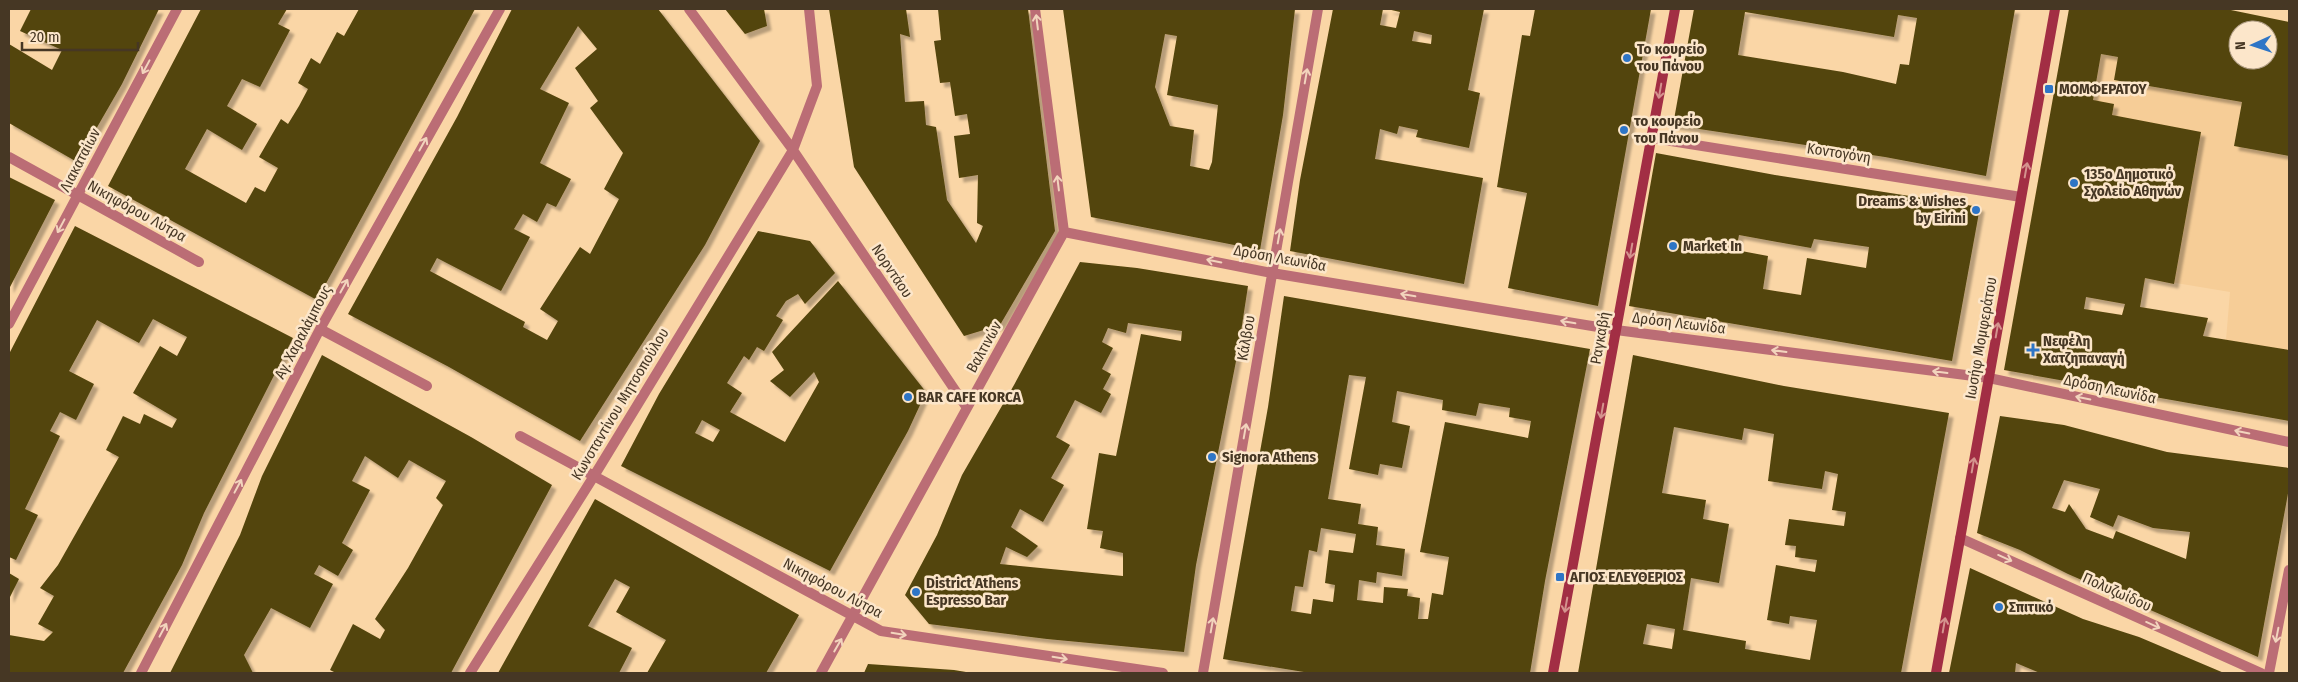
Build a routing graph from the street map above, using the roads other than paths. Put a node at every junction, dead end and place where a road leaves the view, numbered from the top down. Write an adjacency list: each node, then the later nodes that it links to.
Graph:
1 (177, 9): 12 (street, Λιακαταίων, one-way to 12)
2 (500, 9): 18 (street, Αγ. Χαραλάμπους, one-way to 2)
3 (688, 9): 10 (street, Νορντάου)
4 (809, 9): 10 (street)
5 (1036, 9): 14 (street, one-way to 5)
6 (1318, 9): 16 (street, Κάλβου, one-way to 6)
7 (1675, 9): 9 (street, Ραγκαβή, one-way to 9)
8 (2055, 9): 13 (street, Ιωσήφ Μομφεράτου, one-way to 8)
9 (1652, 138): 13 (street, Κοντογόνη); 19 (street, Ραγκαβή, one-way to 19)
10 (793, 150): 22 (street, Νορντάου); 25 (street, Κωνσταντίνου Μητσοπούλου)
11 (9, 157): 12 (street, Νικηφόρου Λύτρα)
12 (78, 196): 15 (street, Νικηφόρου Λύτρα); 17 (street, Λιακαταίων, one-way to 17)
13 (2021, 198): 20 (street, Ιωσήφ Μομφεράτου, one-way to 13)
14 (1064, 232): 16 (street, Δρόση Λεωνίδα, one-way to 14); 22 (street, Βαλτινών)
15 (199, 262)
16 (1272, 272): 19 (street, Δρόση Λεωνίδα, one-way to 16); 33 (street, Κάλβου, one-way to 16)
17 (9, 324)
18 (320, 329): 21 (street); 29 (street, Αγ. Χαραλάμπους, one-way to 18)
19 (1616, 330): 20 (street, Δρόση Λεωνίδα, one-way to 19); 34 (street, Ραγκαβή, one-way to 34)
20 (1988, 378): 24 (street, Δρόση Λεωνίδα, one-way to 20); 26 (street, Ιωσήφ Μομφεράτου, one-way to 20)
21 (426, 386)
22 (967, 408): 28 (street, Βαλτινών)
23 (520, 436): 25 (street, Νικηφόρου Λύτρα)
24 (2289, 442)
25 (594, 476): 28 (street, Νικηφόρου Λύτρα); 30 (street, Κωνσταντίνου Μητσοπούλου)
26 (1960, 538): 35 (street, Ιωσήφ Μομφεράτου, one-way to 26); 36 (street, Πολυζωίδου, one-way to 36)
27 (2289, 570): 37 (street, one-way to 37)
28 (854, 617): 31 (street, Βαλτινών, one-way to 28); 32 (street, Νικηφόρου Λύτρα, one-way to 32)
29 (140, 673)
30 (470, 673)
31 (822, 673)
32 (1163, 673)
33 (1204, 673)
34 (1553, 673)
35 (1936, 673)
36 (2261, 673)
37 (2269, 673)

